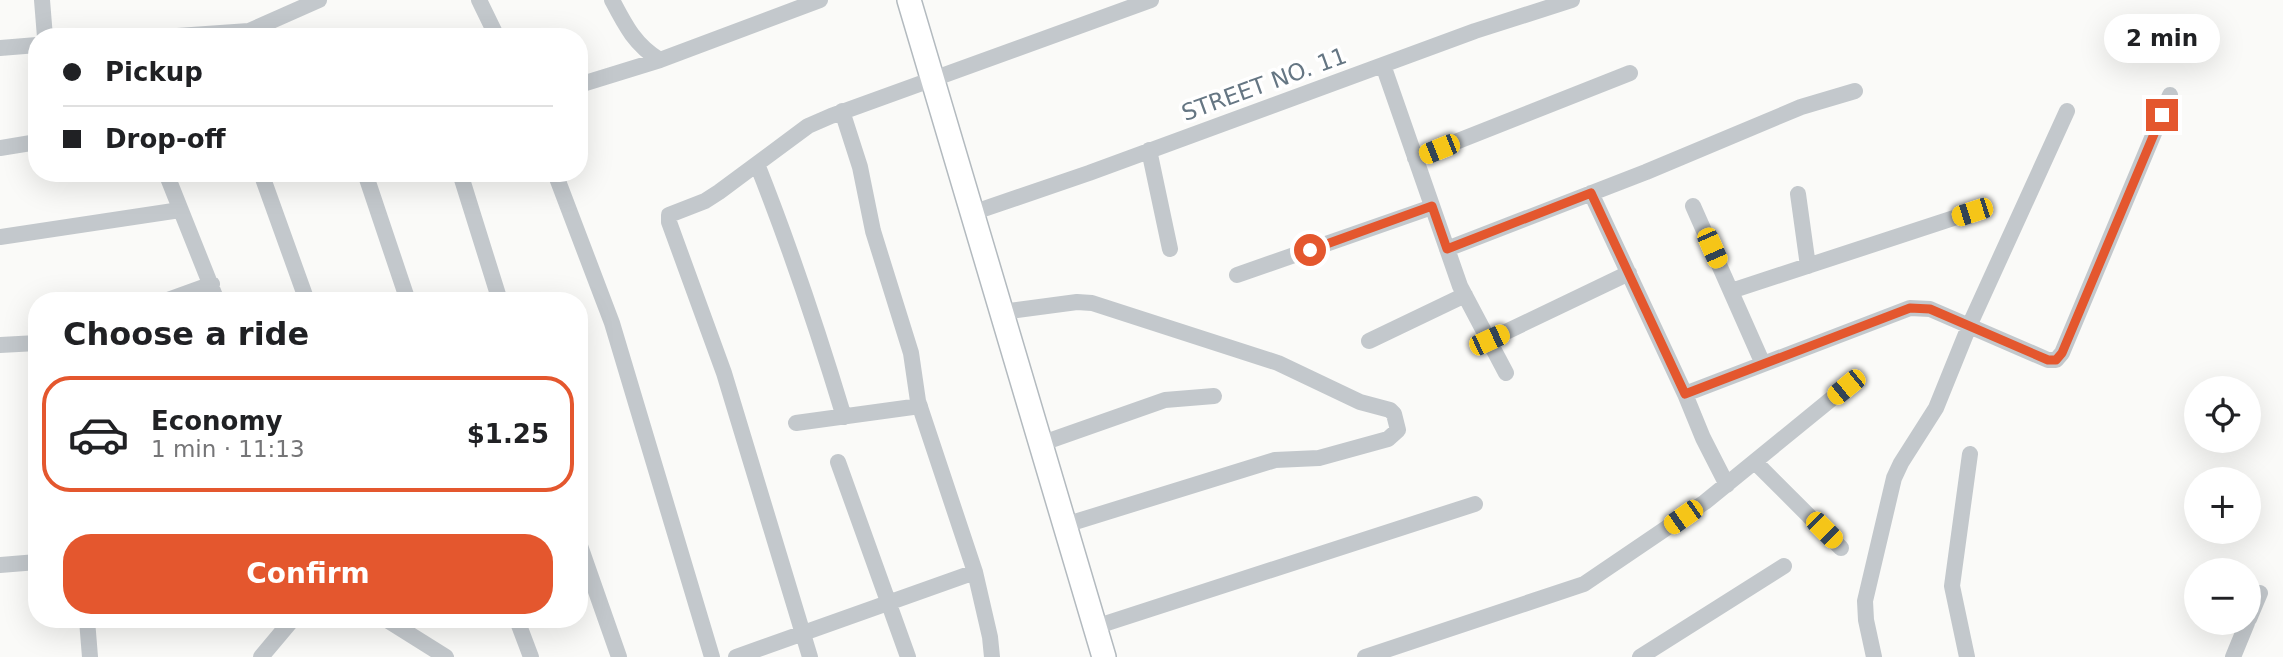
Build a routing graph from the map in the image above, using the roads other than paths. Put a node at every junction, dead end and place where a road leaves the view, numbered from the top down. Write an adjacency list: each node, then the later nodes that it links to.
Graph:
1 (42, 0): 9 (street)
2 (319, 0): 10 (street)
3 (479, 0): 11 (street)
4 (612, 0): 14 (street)
5 (820, 0): 14 (street)
6 (909, 0): 17 (street)
7 (1151, 0): 17 (street)
8 (1572, 0): 15 (street, STREET NO. 11)
9 (44, 28)
10 (256, 28)
11 (493, 28)
12 (28, 46): 13 (street)
13 (0, 48)
14 (660, 60): 18 (street)
15 (1383, 65): 25 (street, STREET NO. 11); 26 (street)
16 (1630, 73): 26 (street)
17 (933, 79): 21 (street); 39 (street)
18 (588, 82)
19 (1855, 91): 33 (street)
20 (2170, 95): 55 (street)
21 (842, 111): 27 (street); 65 (street)
22 (2067, 111): 55 (street)
23 (28, 143): 24 (street)
24 (0, 148)
25 (1149, 150): 39 (street, STREET NO. 11); 41 (street)
26 (1415, 158): 35 (street)
27 (757, 164): 66 (street); 87 (street)
28 (169, 182): 37 (street)
29 (264, 182): 50 (street)
30 (368, 182): 51 (street)
31 (463, 182): 52 (street)
32 (558, 182): 94 (street)
33 (1591, 193): 42 (street); 44 (street)
34 (1798, 194): 43 (street)
35 (1432, 206): 42 (street); 45 (street)
36 (1693, 206): 47 (street)
37 (180, 210): 40 (street); 46 (street)
38 (1972, 212): 43 (street)
39 (972, 213): 54 (street)
40 (0, 237)
41 (1170, 249)
42 (1447, 249): 53 (street)
43 (1808, 266): 47 (street)
44 (1629, 273): 56 (street); 63 (street)
45 (1237, 275)
46 (212, 284): 48 (street); 49 (street)
47 (1731, 291): 60 (street)
48 (190, 292)
49 (214, 292)
50 (304, 292)
51 (405, 292)
52 (497, 292)
53 (1465, 295): 56 (street); 57 (street)
54 (1002, 312): 68 (street); 74 (street)
55 (1970, 324): 60 (street); 102 (street)
56 (1489, 340): 61 (street)
57 (1368, 341)
58 (28, 343): 59 (street)
59 (0, 345)
60 (1763, 364): 63 (street)
61 (1506, 373)
62 (1846, 387): 71 (street)
63 (1685, 394): 72 (street)
64 (1214, 396): 68 (street)
65 (920, 406): 66 (street); 80 (street)
66 (844, 417): 67 (street)
67 (796, 423)
68 (1041, 443): 74 (street)
69 (1970, 454): 103 (street)
70 (838, 462): 81 (street)
71 (1755, 462): 72 (street); 75 (street)
72 (1727, 485): 100 (street)
73 (1475, 505): 82 (street)
74 (1065, 525): 82 (street)
75 (1841, 548)
76 (28, 563): 77 (street)
77 (0, 565)
78 (1784, 566): 101 (street)
79 (588, 569): 93 (street)
80 (975, 572): 81 (street); 98 (street)
81 (889, 602): 87 (street); 97 (street)
82 (1095, 627): 99 (street)
83 (88, 628): 89 (street)
84 (285, 628): 90 (street)
85 (400, 628): 91 (street)
86 (520, 628): 92 (street)
87 (803, 632): 95 (street); 96 (street)
88 (2242, 635): 104 (street)
89 (90, 657)
90 (261, 657)
91 (446, 657)
92 (531, 657)
93 (619, 657)
94 (712, 657)
95 (736, 657)
96 (810, 657)
97 (908, 657)
98 (992, 657)
99 (1104, 657)
100 (1366, 657)
101 (1640, 657)
102 (1874, 657)
103 (1967, 657)
104 (2232, 657)

